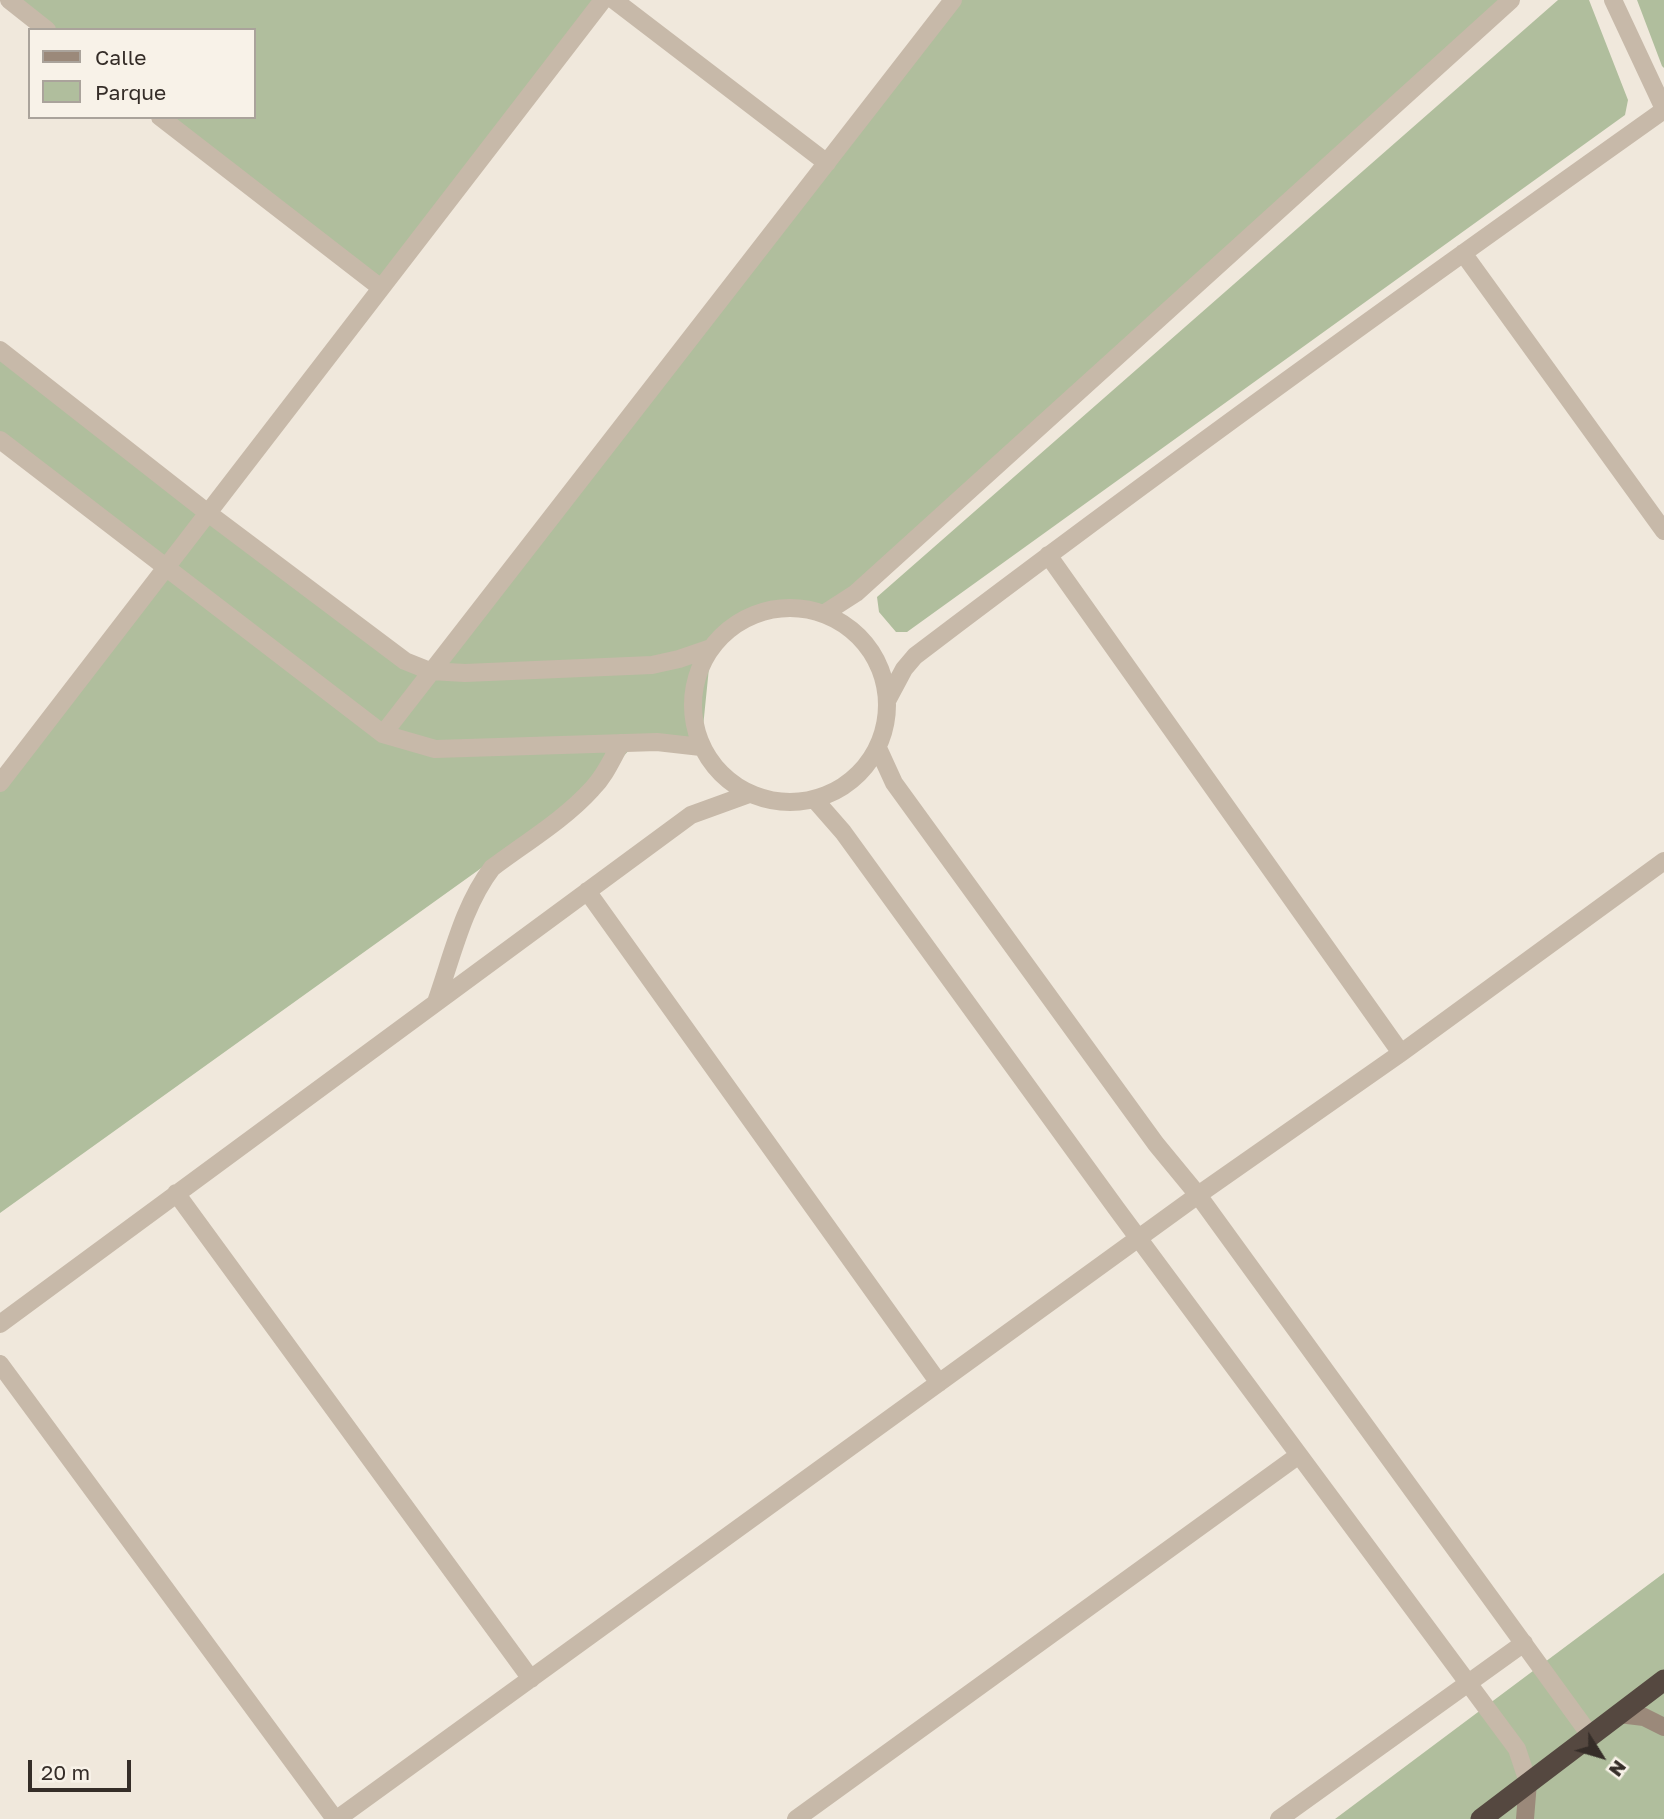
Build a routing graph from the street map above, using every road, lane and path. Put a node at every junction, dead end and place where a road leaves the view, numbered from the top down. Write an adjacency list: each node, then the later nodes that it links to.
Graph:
1 (9, 0): 7 (street)
2 (603, 0): 12 (street)
3 (614, 0): 10 (street)
4 (953, 0): 10 (street)
5 (1511, 0): 19 (street)
6 (1613, 0): 8 (street)
7 (44, 28)
8 (1664, 109): 11 (street)
9 (163, 119): 12 (street)
10 (827, 163): 21 (street)
11 (1463, 253): 16 (street); 17 (street)
12 (381, 288): 15 (street)
13 (0, 350): 15 (street)
14 (0, 440): 18 (street)
15 (208, 513): 18 (street); 21 (street)
16 (1664, 531)
17 (1048, 555): 22 (street); 33 (street)
18 (167, 568): 23 (street); 27 (street)
19 (825, 613): 20 (street); 22 (street)
20 (711, 648): 21 (street); 25 (street)
21 (430, 671): 23 (street)
22 (888, 699): 26 (street)
23 (383, 734): 24 (street)
24 (621, 743): 25 (street); 32 (street)
25 (701, 747): 28 (street)
26 (878, 748): 29 (street); 35 (street)
27 (0, 783)
28 (748, 794): 29 (street); 31 (street)
29 (815, 800): 36 (street)
30 (1664, 861): 33 (street)
31 (587, 891): 32 (street); 39 (street)
32 (436, 1002): 34 (street)
33 (1401, 1053): 35 (street)
34 (176, 1193): 37 (street); 42 (street)
35 (1198, 1195): 36 (street); 41 (street)
36 (1139, 1238): 39 (street); 40 (street)
37 (0, 1324)
38 (0, 1364): 49 (street)
39 (939, 1383): 42 (street)
40 (1299, 1455): 44 (street); 50 (street)
41 (1524, 1643): 44 (street); 47 (street)
42 (531, 1679): 49 (street)
43 (1664, 1680): 45 (highway)
44 (1468, 1683): 48 (street); 51 (street)
45 (1619, 1714): 46 (street); 47 (highway)
46 (1664, 1727)
47 (1590, 1735): 48 (highway)
48 (1528, 1782): 52 (highway); 53 (street)
49 (336, 1819)
50 (796, 1819)
51 (1279, 1819)
52 (1481, 1819)
53 (1525, 1819)

